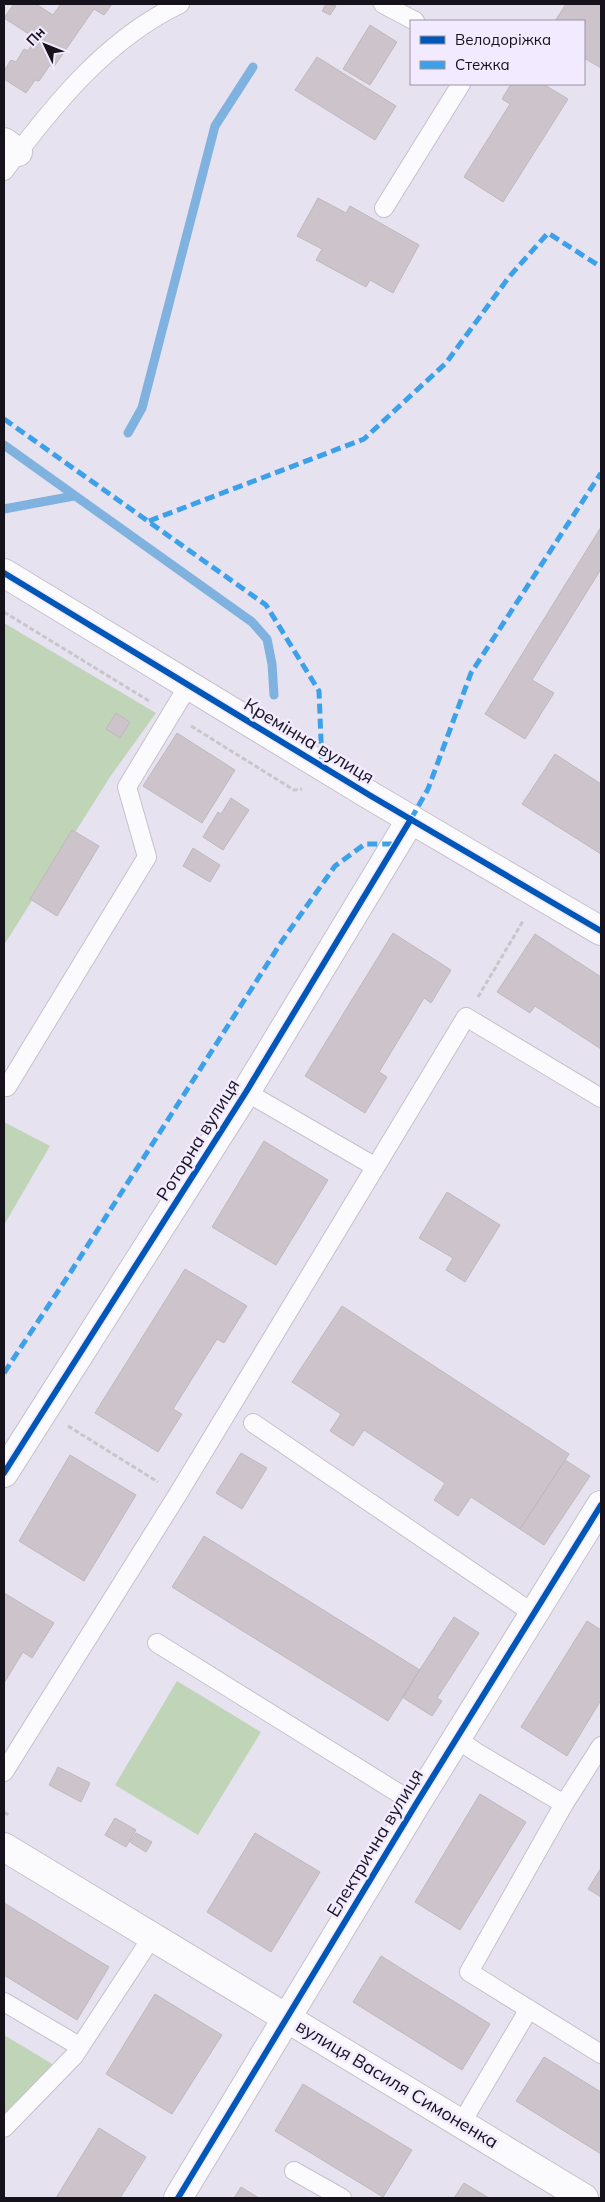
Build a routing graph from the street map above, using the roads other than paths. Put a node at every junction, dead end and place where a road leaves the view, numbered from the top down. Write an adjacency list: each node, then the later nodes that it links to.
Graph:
1 (180, 4): 5 (lane)
2 (383, 4): 3 (lane)
3 (413, 20)
4 (460, 85): 6 (lane)
5 (9, 155)
6 (384, 208)
7 (4, 573): 8 (street, Кремінна вулиця)
8 (188, 686): 9 (street, Кремінна вулиця); 11 (lane)
9 (411, 819): 10 (street, Кремінна вулиця); 12 (street, Роторна вулиця)
10 (601, 931)
11 (7, 1087)
12 (246, 1092): 14 (lane); 16 (street, Роторна вулиця)
13 (601, 1098): 14 (lane)
14 (374, 1166): 22 (lane)
15 (253, 1423): 18 (lane)
16 (4, 1473)
17 (601, 1505): 18 (street, Електрична вулиця)
18 (534, 1614): 20 (street, Електрична вулиця)
19 (157, 1643): 23 (lane)
20 (457, 1739): 23 (street, Електрична вулиця); 24 (lane)
21 (601, 1746): 24 (lane)
22 (4, 1772)
23 (416, 1804): 29 (street, Електрична вулиця)
24 (564, 1804): 28 (lane)
25 (4, 1847): 26 (street, вулиця Василя Симоненка)
26 (152, 1937): 29 (street, вулиця Василя Симоненка); 30 (lane)
27 (4, 2002): 30 (lane)
28 (529, 2009): 31 (lane); 32 (lane)
29 (287, 2018): 32 (street, вулиця Василя Симоненка); 35 (street, Електрична вулиця)
30 (79, 2046): 33 (lane)
31 (601, 2054)
32 (462, 2122): 37 (street, вулиця Василя Симоненка)
33 (4, 2128)
34 (294, 2171): 36 (lane)
35 (178, 2198)
36 (342, 2198)
37 (584, 2198)

